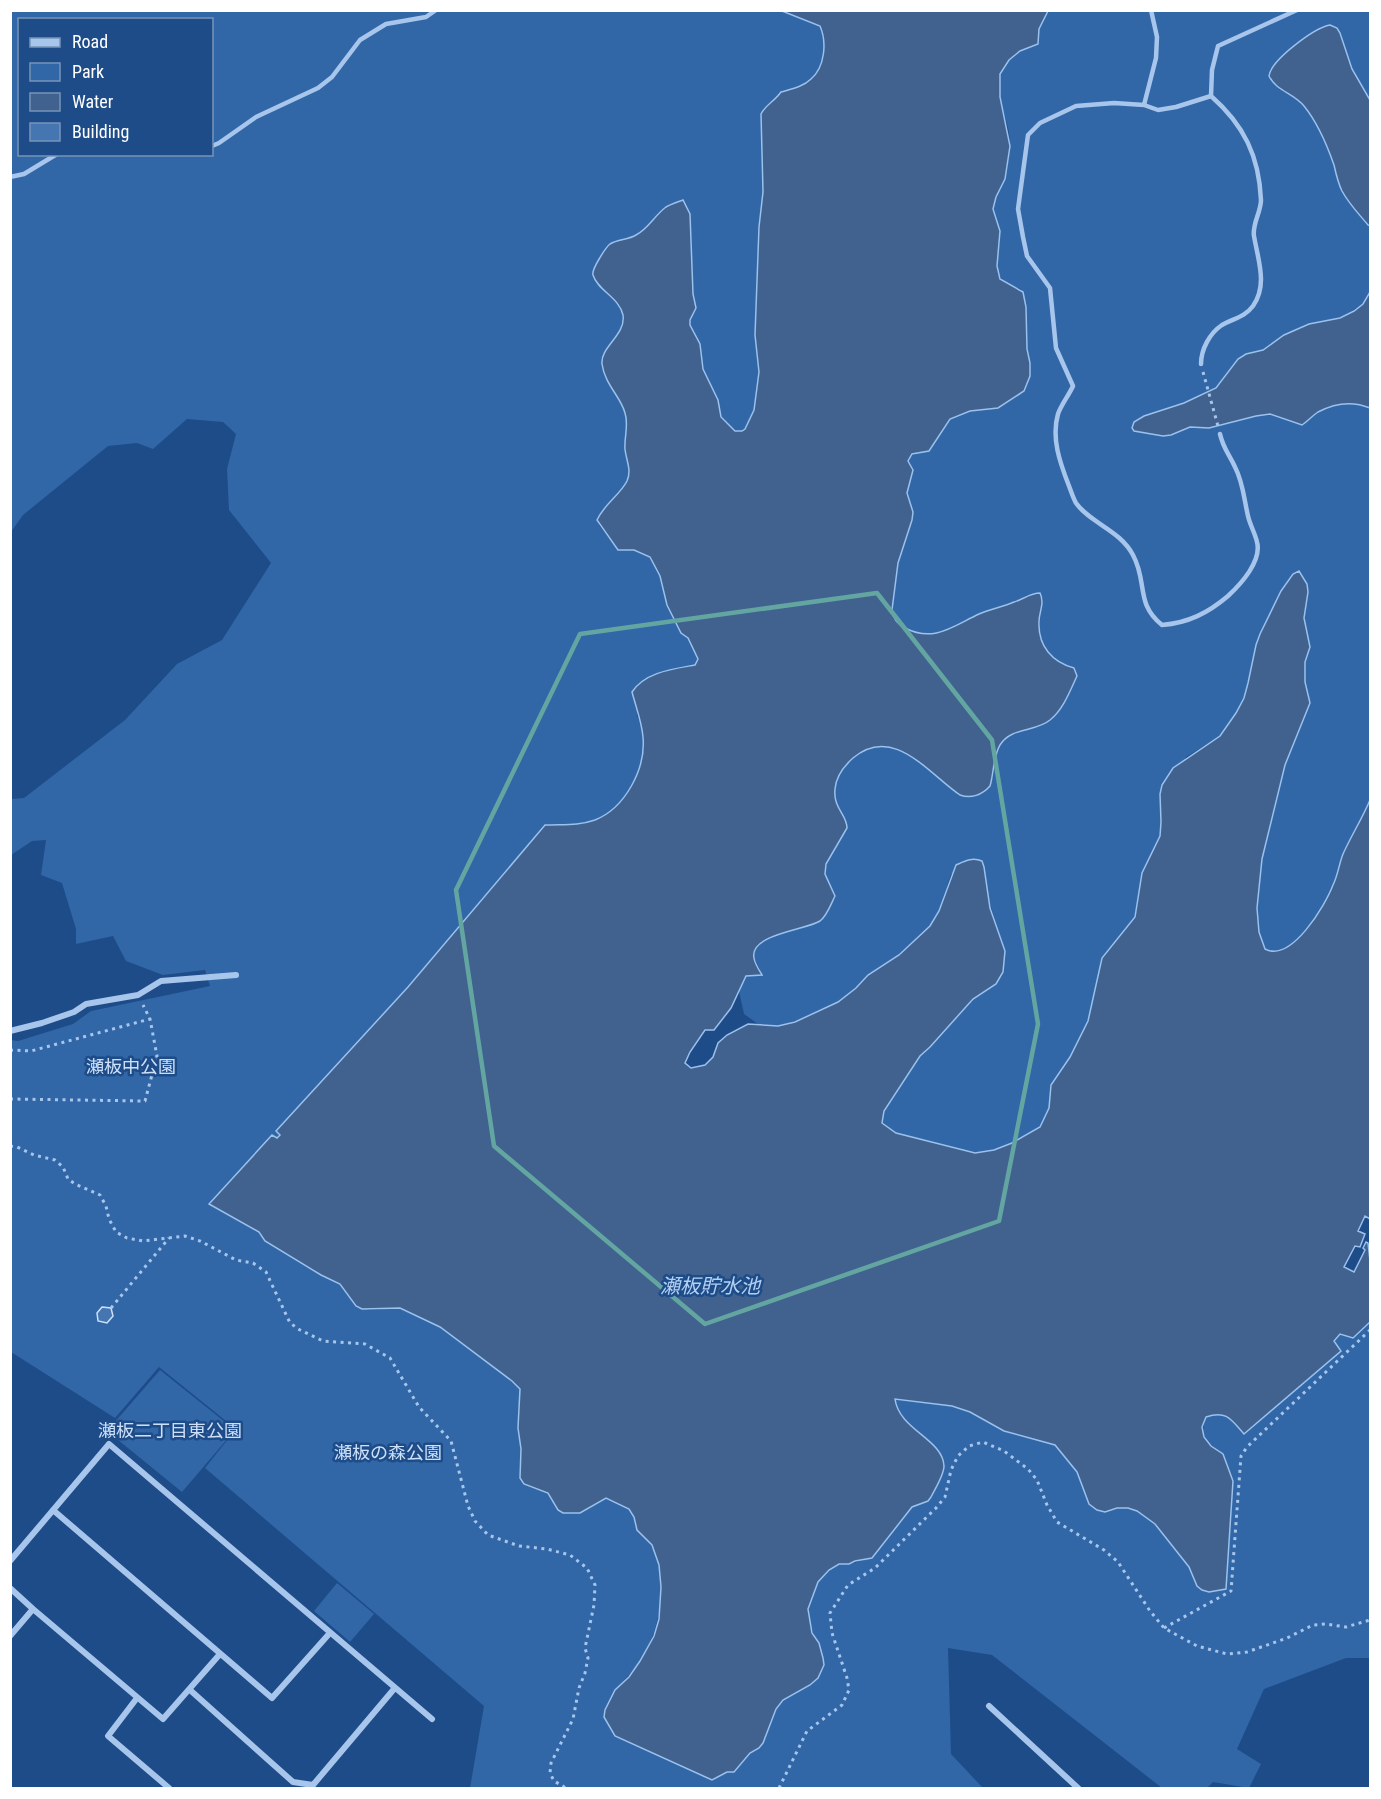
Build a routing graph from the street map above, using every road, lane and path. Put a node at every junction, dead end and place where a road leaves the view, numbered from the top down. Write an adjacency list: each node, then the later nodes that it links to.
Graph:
1 (436, 10): 6 (lane)
2 (1151, 10): 5 (lane)
3 (1297, 10): 4 (lane)
4 (1211, 96): 5 (lane); 9 (lane)
5 (1144, 105): 10 (lane)
6 (213, 146)
7 (54, 156): 8 (lane)
8 (10, 177)
9 (1201, 364): 10 (path)
10 (1220, 434)
11 (236, 975): 12 (street)
12 (138, 995): 13 (path); 14 (street)
13 (150, 1019): 15 (path); 16 (path)
14 (10, 1031)
15 (10, 1050)
16 (10, 1100)
17 (10, 1146): 18 (path)
18 (170, 1237): 19 (path); 36 (path)
19 (111, 1308)
20 (1371, 1330): 26 (path)
21 (53, 1510): 22 (street); 27 (street); 29 (street)
22 (10, 1561)
23 (10, 1588): 24 (street)
24 (33, 1610): 28 (street); 32 (street)
25 (1371, 1620): 26 (path)
26 (1164, 1628): 37 (path)
27 (329, 1634): 29 (street); 30 (street)
28 (10, 1636)
29 (220, 1654): 31 (street)
30 (394, 1689): 31 (street); 34 (street)
31 (190, 1690): 32 (street)
32 (137, 1698): 35 (street)
33 (989, 1706): 38 (street)
34 (432, 1719)
35 (170, 1788)
36 (566, 1788)
37 (779, 1788)
38 (1078, 1788)

